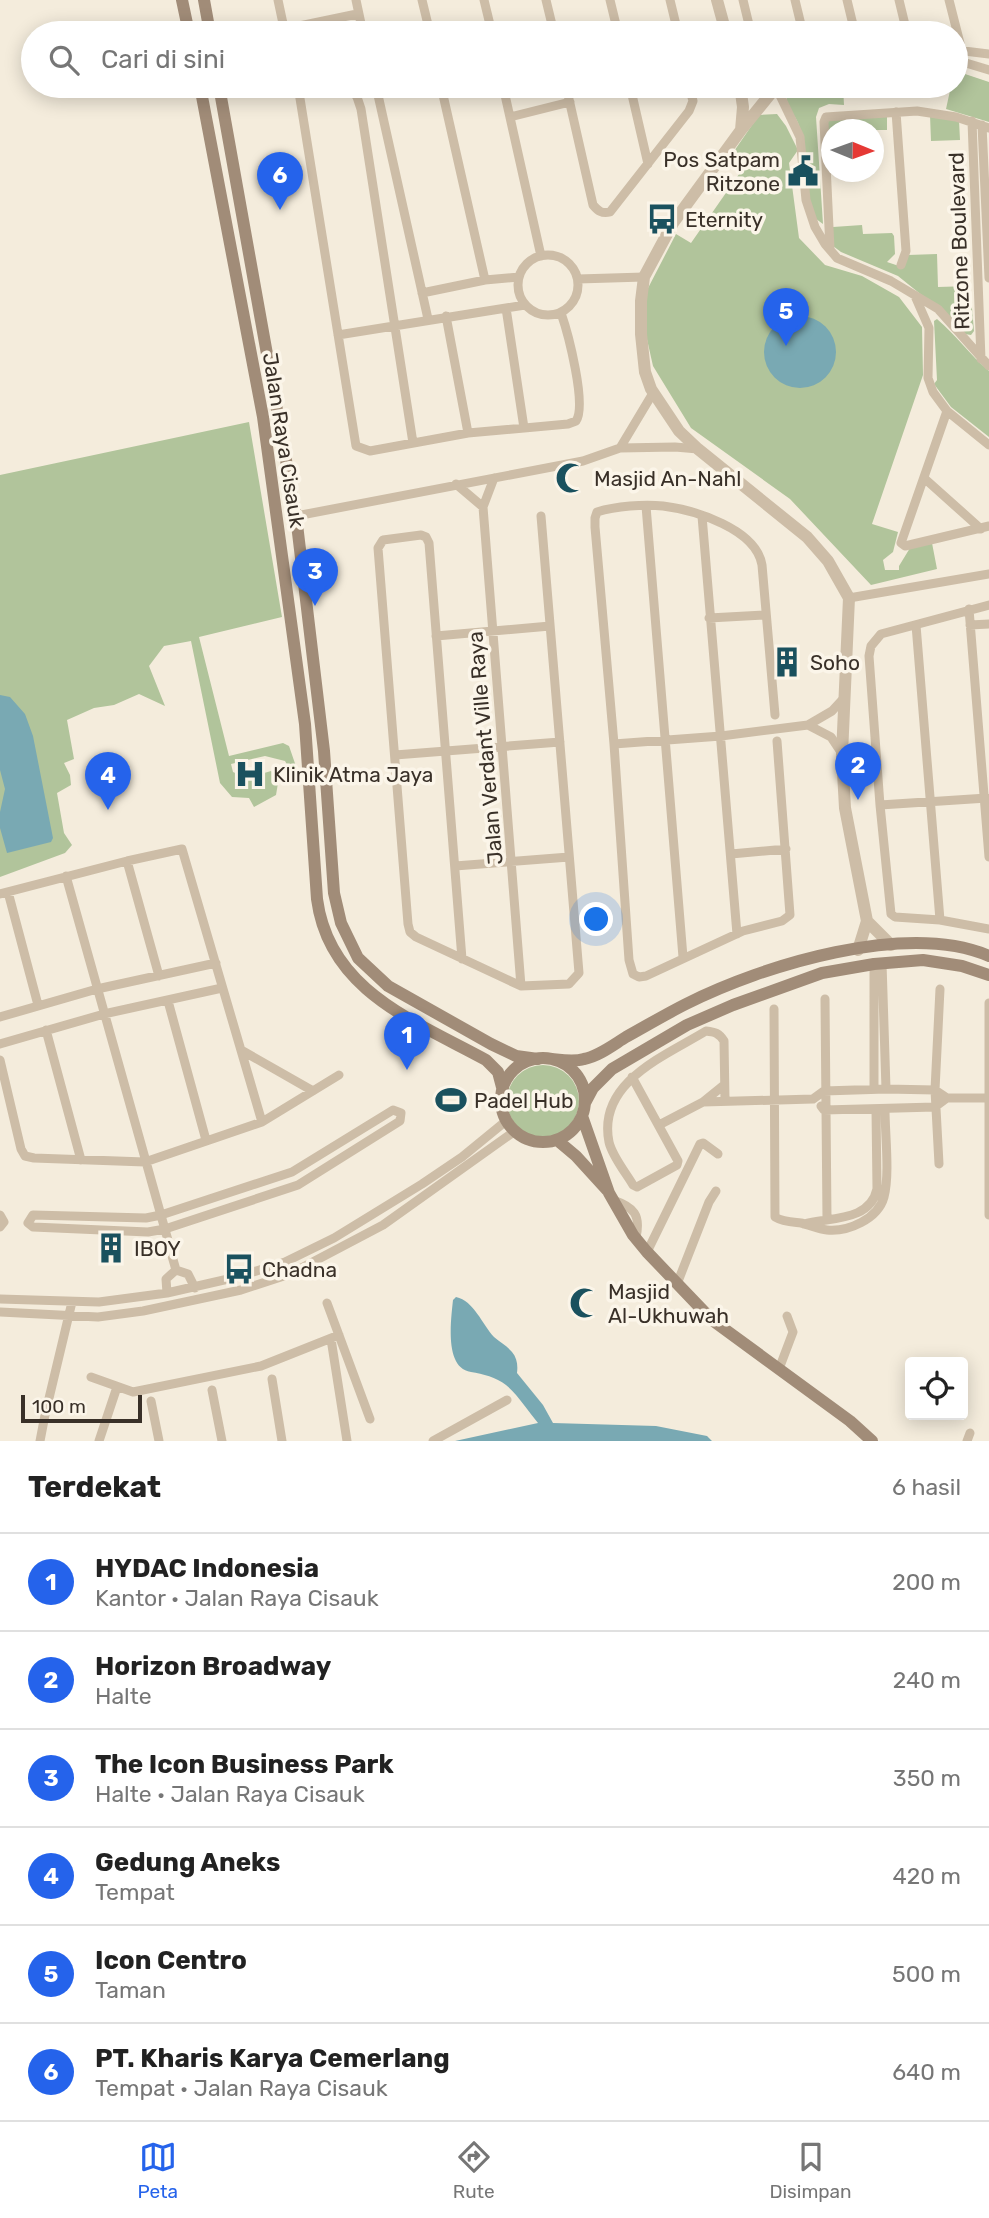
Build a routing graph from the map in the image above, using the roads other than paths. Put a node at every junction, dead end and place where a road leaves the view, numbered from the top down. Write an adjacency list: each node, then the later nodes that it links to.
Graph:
1 (182, 0): 17 (main road)
2 (204, 0): 18 (main road)
3 (278, 0): 19 (street)
4 (356, 0): 16 (street)
5 (422, 0): 22 (street)
6 (484, 0): 23 (street)
7 (546, 0): 24 (street)
8 (610, 0): 25 (street)
9 (670, 0): 26 (street)
10 (717, 0): 27 (street)
11 (743, 0): 28 (street)
12 (795, 0): 29 (street)
13 (847, 0): 30 (street)
14 (898, 0): 31 (street)
15 (949, 0): 32 (street)
16 (357, 14): 20 (street); 21 (street)
17 (186, 21)
18 (207, 21)
19 (283, 21)
20 (327, 21)
21 (359, 21)
22 (427, 21)
23 (489, 21)
24 (551, 21)
25 (615, 21)
26 (675, 21)
27 (723, 21)
28 (748, 21)
29 (800, 21)
30 (852, 21)
31 (904, 21)
32 (953, 21)
33 (968, 52): 34 (street)
34 (989, 54)
35 (968, 64): 36 (street)
36 (989, 70)
37 (202, 98): 169 (main road, Jalan Raya Cisauk)
38 (221, 98): 89 (main road, Jalan Raya Cisauk)
39 (300, 98): 73 (street)
40 (358, 98): 72 (street)
41 (379, 98): 65 (street)
42 (444, 98): 64 (street)
43 (506, 98): 52 (street)
44 (569, 98): 50 (street)
45 (633, 98): 56 (street)
46 (691, 98): 56 (street)
47 (742, 98): 55 (street)
48 (766, 98): 55 (street)
49 (782, 98): 57 (street)
50 (570, 102): 52 (street); 56 (street)
51 (896, 112): 53 (street); 57 (street); 59 (street)
52 (510, 117): 58 (street)
53 (972, 121): 54 (street); 74 (street, Ritzone Boulevard)
54 (985, 127): 62 (street, Ritzone Boulevard)
55 (741, 130): 61 (street)
56 (648, 164)
57 (830, 249): 66 (street)
58 (541, 256): 60 (street); 63 (street)
59 (901, 265)
60 (519, 277): 64 (street); 67 (street)
61 (644, 277): 63 (street); 76 (street)
62 (989, 278)
63 (578, 279): 69 (street)
64 (485, 280): 65 (street)
65 (422, 293): 71 (street)
66 (914, 295): 74 (street); 77 (street)
67 (525, 304): 68 (street); 69 (street)
68 (506, 308): 70 (street); 78 (street)
69 (561, 313): 78 (street)
70 (446, 316): 71 (street); 79 (street)
71 (428, 319): 72 (street)
72 (394, 325): 73 (street); 80 (street)
73 (338, 335): 80 (street)
74 (981, 359): 75 (street)
75 (989, 366)
76 (653, 393): 82 (street); 83 (street)
77 (947, 411): 81 (street); 85 (street)
78 (524, 428): 79 (street)
79 (468, 433): 80 (street)
80 (413, 443)
81 (989, 445)
82 (620, 448): 83 (street); 84 (street)
83 (698, 450): 94 (street)
84 (494, 478): 86 (street); 88 (street, Jalan Verdant Ville Raya)
85 (924, 478): 92 (street); 92 (street)
86 (456, 484): 88 (street); 89 (street)
87 (646, 506): 91 (street); 109 (street); 112 (street)
88 (483, 507): 103 (street, Jalan Verdant Ville Raya)
89 (296, 516): 159 (main road, Jalan Raya Cisauk)
90 (541, 516): 102 (street)
91 (702, 516): 97 (street); 98 (street)
92 (985, 528)
93 (989, 574): 94 (street)
94 (849, 598): 105 (street)
95 (989, 605): 96 (street)
96 (969, 609): 100 (street); 101 (street)
97 (766, 615): 98 (street); 106 (street)
98 (709, 618): 108 (street)
99 (989, 624): 101 (street)
100 (916, 625): 118 (street); 119 (street)
101 (970, 625): 117 (street)
102 (550, 626): 103 (street); 111 (street)
103 (493, 631): 104 (street); 113 (street, Jalan Verdant Ville Raya)
104 (436, 636): 114 (street); 116 (street)
105 (844, 698): 107 (street); 115 (street)
106 (775, 715)
107 (808, 725): 108 (street); 115 (street)
108 (721, 737): 109 (street); 121 (street)
109 (665, 740): 112 (street); 136 (street)
110 (777, 741): 120 (street)
111 (560, 742): 113 (street); 122 (street)
112 (614, 744): 136 (street)
113 (502, 747): 114 (street); 125 (street, Jalan Verdant Ville Raya)
114 (446, 751): 116 (street); 126 (street)
115 (842, 754): 130 (street)
116 (394, 755): 138 (street)
117 (986, 798): 118 (street); 123 (street)
118 (931, 803): 119 (street); 129 (street)
119 (880, 805): 129 (street)
120 (786, 849): 121 (street); 132 (street)
121 (731, 854): 132 (street)
122 (569, 857): 125 (street); 144 (street)
123 (989, 858)
124 (127, 861): 127 (street); 139 (street); 143 (street)
125 (511, 862): 126 (street); 144 (street, Jalan Verdant Ville Raya)
126 (455, 866): 138 (street)
127 (66, 876): 128 (street); 147 (street)
128 (4, 893): 152 (street)
129 (940, 920): 131 (street)
130 (867, 921): 133 (street); 134 (street)
131 (989, 929)
132 (737, 934): 136 (street)
133 (891, 945): 134 (main road); 135 (main road)
134 (858, 950): 137 (main road)
135 (987, 955): 142 (main road)
136 (683, 957)
137 (817, 957): 141 (main road); 160 (main road)
138 (462, 959): 144 (street)
139 (216, 963): 143 (street); 145 (street)
140 (878, 963): 141 (main road); 142 (main road); 146 (street)
141 (822, 974): 178 (main road)
142 (984, 974)
143 (159, 976): 147 (street)
144 (521, 986)
145 (222, 988): 150 (street); 158 (street)
146 (879, 988): 165 (street); 166 (street)
147 (97, 989): 152 (street); 154 (street)
148 (940, 989): 167 (street)
149 (825, 999): 170 (street)
150 (168, 1001): 154 (street); 184 (street)
151 (989, 1003): 172 (street)
152 (38, 1005): 155 (street)
153 (774, 1009): 175 (street)
154 (104, 1014): 156 (street); 188 (street)
155 (0, 1017)
156 (46, 1030): 157 (street); 187 (street)
157 (0, 1044)
158 (241, 1051): 168 (street); 181 (street)
159 (538, 1059): 160 (main road); 169 (main road)
160 (552, 1059): 178 (main road)
161 (0, 1060): 187 (street)
162 (339, 1075): 168 (street)
163 (632, 1077): 164 (street); 182 (street); 182 (street)
164 (724, 1085): 174 (street); 176 (street)
165 (874, 1089): 166 (street); 170 (street)
166 (886, 1089): 167 (street)
167 (935, 1090): 171 (street); 177 (street)
168 (313, 1091): 181 (street)
169 (503, 1091): 183 (main road)
170 (824, 1091): 173 (street); 179 (street)
171 (947, 1098): 172 (street); 177 (street)
172 (989, 1098): 197 (street)
173 (813, 1099): 175 (street); 179 (street)
174 (724, 1100): 175 (street); 176 (street)
175 (775, 1101): 199 (street)
176 (703, 1102): 182 (street)
177 (935, 1107): 180 (street); 189 (street)
178 (584, 1110): 185 (main road); 194 (main road)
179 (824, 1110): 180 (street); 198 (street)
180 (881, 1110): 192 (street)
181 (261, 1122): 184 (street)
182 (659, 1125)
183 (511, 1126): 185 (main road); 202 (street); 203 (street)
184 (206, 1140): 188 (street)
185 (557, 1140): 194 (main road)
186 (718, 1154): 204 (street)
187 (81, 1160): 188 (street)
188 (145, 1162): 196 (street)
189 (939, 1164)
190 (292, 1172): 191 (street); 191 (street); 196 (street)
191 (298, 1185): 201 (street)
192 (881, 1190): 198 (street); 199 (street)
193 (716, 1191): 206 (street)
194 (611, 1196): 204 (main road)
195 (0, 1215): 200 (street)
196 (161, 1215): 201 (street); 201 (street)
197 (989, 1215)
198 (827, 1219): 199 (street)
199 (804, 1224)
200 (0, 1227)
201 (165, 1230): 205 (street)
202 (334, 1238): 203 (street); 207 (street)
203 (341, 1249): 214 (street)
204 (647, 1252): 206 (main road)
205 (176, 1270): 207 (street); 208 (street)
206 (677, 1284): 216 (main road)
207 (195, 1288): 208 (street)
208 (167, 1293): 210 (street)
209 (0, 1299): 210 (street)
210 (72, 1302): 214 (street)
211 (327, 1303): 215 (street)
212 (0, 1312): 214 (street)
213 (787, 1316): 216 (street)
214 (69, 1317): 224 (street)
215 (335, 1337): 219 (street); 223 (street); 229 (street)
216 (779, 1369): 231 (main road)
217 (91, 1377): 219 (street)
218 (272, 1379): 228 (street)
219 (117, 1388): 225 (street)
220 (212, 1390): 227 (street)
221 (507, 1399): 230 (street)
222 (151, 1401): 226 (street)
223 (370, 1419)
224 (40, 1441)
225 (99, 1441)
226 (159, 1441)
227 (222, 1441)
228 (282, 1441)
229 (347, 1441)
230 (433, 1441)
231 (872, 1441)

